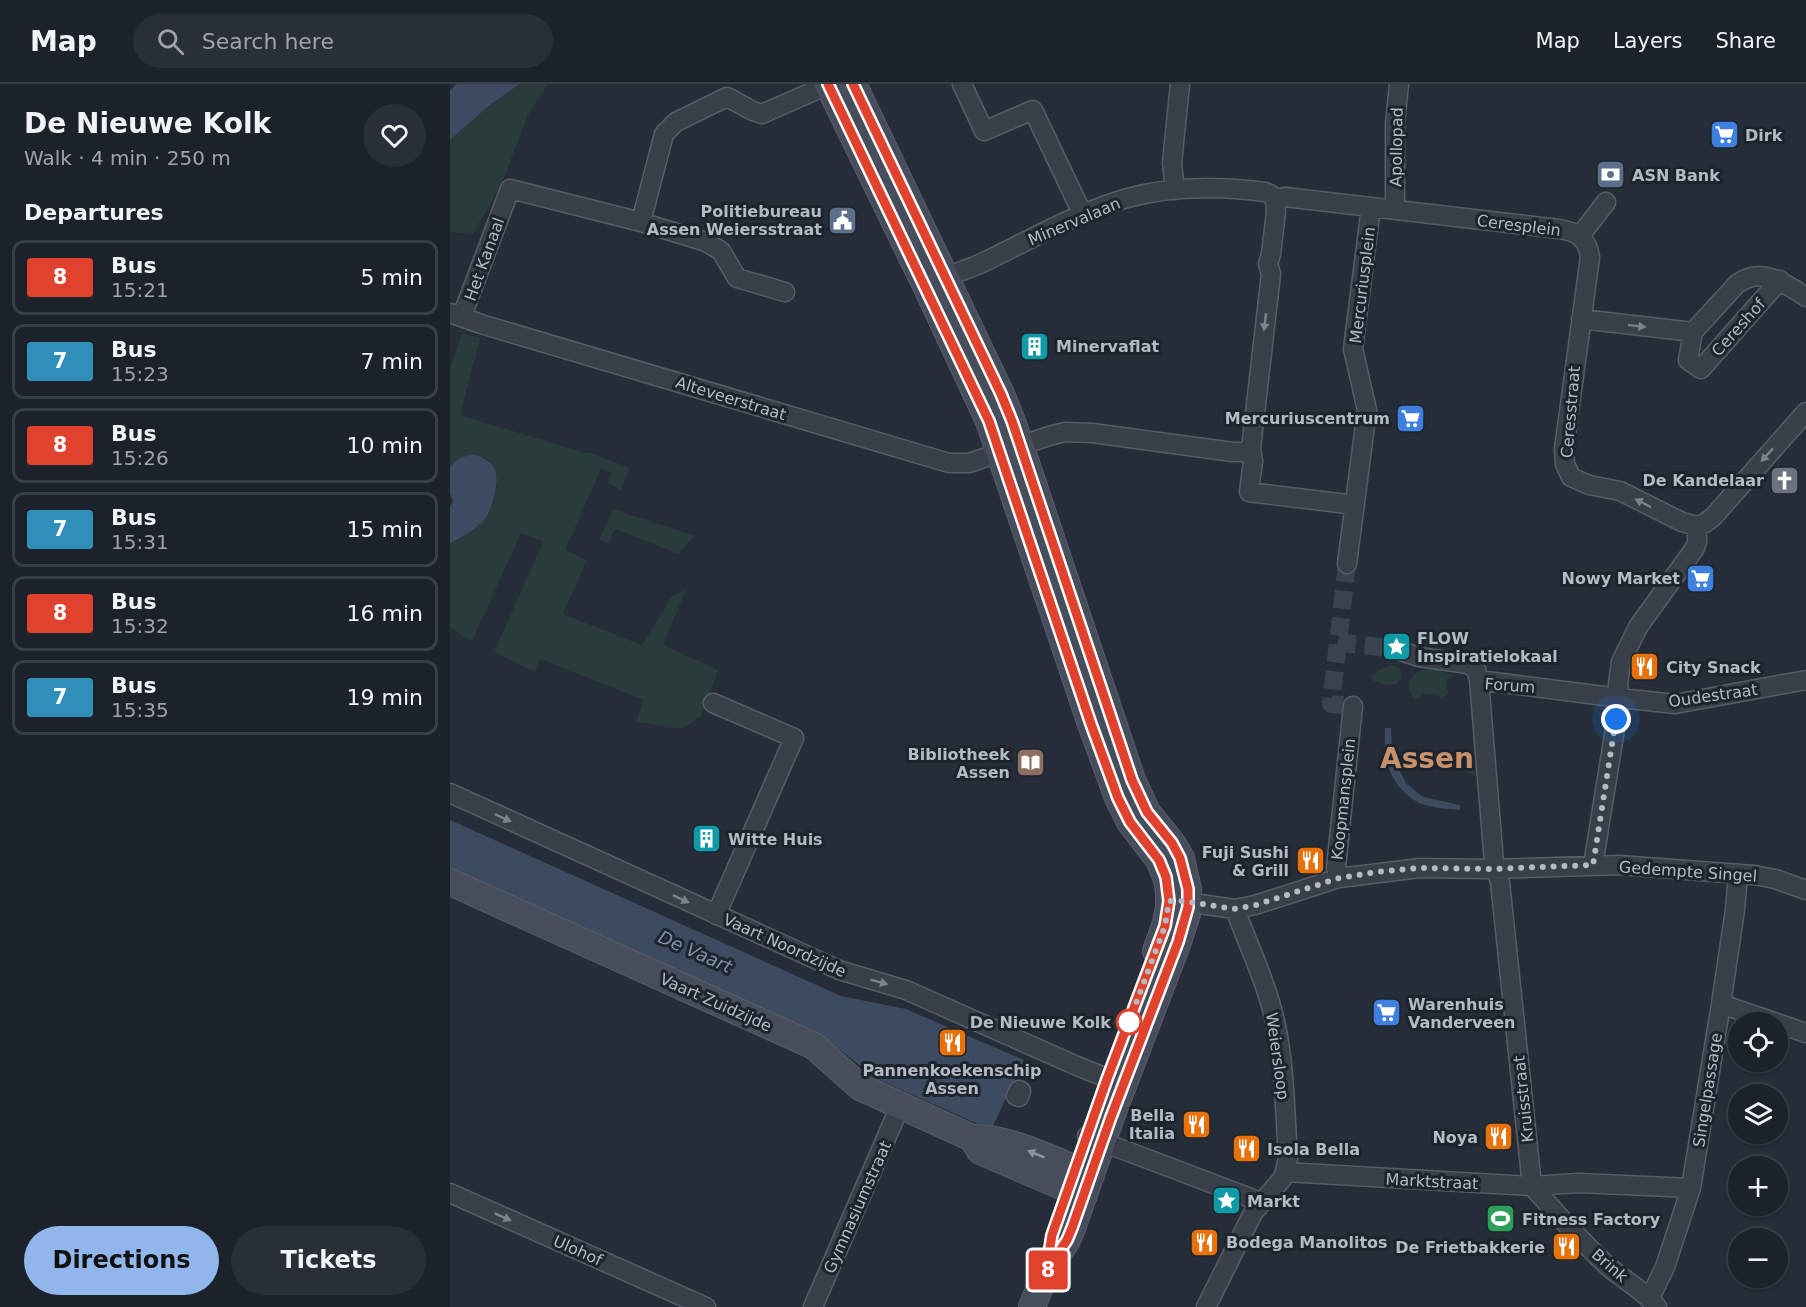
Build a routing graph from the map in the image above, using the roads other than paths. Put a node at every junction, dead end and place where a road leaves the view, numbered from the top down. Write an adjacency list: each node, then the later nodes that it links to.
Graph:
1 (829, 84): 12 (street); 15 (main road)
2 (853, 84): 15 (main road)
3 (962, 84): 11 (street)
4 (1180, 84): 6 (street)
5 (1398, 84): 10 (street, Apollopad)
6 (1175, 190): 7 (street, Minervalaan); 11 (street, Minervalaan)
7 (1275, 199): 9 (street, Minervalaan); 22 (street, one-way to 22)
8 (1606, 202): 13 (street)
9 (1371, 207): 10 (street, Ceresplein); 24 (street, Mercuriusplein)
10 (1395, 210): 13 (street, Ceresplein)
11 (1083, 215): 15 (street, Minervalaan)
12 (641, 222): 16 (street); 18 (street, Het Kanaal)
13 (1580, 236): 19 (street, Ceresplein)
14 (1780, 280): 17 (street, Cereshof); 20 (street, Cereshof); 20 (street, Cereshof)
15 (936, 281): 23 (main road)
16 (785, 292)
17 (1806, 297)
18 (456, 315): 23 (street, Alteveerstraat)
19 (1581, 319): 20 (street, Cereshof, one-way to 20); 25 (street, Ceresstraat, one-way to 19)
20 (1693, 332)
21 (1806, 412): 25 (street, one-way to 25)
22 (1251, 448): 23 (street); 24 (street)
23 (1010, 449): 40 (main road)
24 (1355, 505): 26 (street, Mercuriusplein)
25 (1697, 526): 30 (street)
26 (1347, 564)
27 (1395, 649): 28 (street)
28 (1479, 680): 30 (street, Forum); 35 (street, Forum)
29 (1806, 680): 30 (street, Oudestraat)
30 (1620, 698): 34 (street)
31 (713, 703): 42 (street)
32 (1353, 706): 37 (street, Koopmansplein)
33 (450, 793): 42 (street, Vaart Noordzijde, one-way to 42)
34 (1593, 865): 35 (street, Gedempte Singel); 36 (street, Gedempte Singel)
35 (1495, 869): 37 (street, Koopmansplein); 50 (street, Kruisstraat)
36 (1738, 874): 39 (street, Gedempte Singel); 43 (street, Singelpassage)
37 (1339, 878): 41 (street)
38 (450, 882): 46 (main road, Vaart Zuidzijde)
39 (1806, 890)
40 (1179, 901): 41 (street); 45 (main road)
41 (1234, 909): 48 (street, Weiersloop)
42 (716, 915): 45 (street, Vaart Noordzijde, one-way to 45)
43 (1721, 1004): 44 (street); 51 (street, Singelpassage)
44 (1806, 1033)
45 (1115, 1082): 47 (main road)
46 (900, 1106): 49 (main road, Vaart Zuidzijde); 56 (street, Gymnasiumstraat)
47 (1102, 1142): 49 (main road); 53 (street)
48 (1285, 1172): 50 (street, Marktstraat); 53 (street)
49 (1079, 1182): 57 (main road)
50 (1532, 1186): 51 (street, Marktstraat); 54 (street, Brink)
51 (1691, 1188): 54 (street, Singelpassage)
52 (450, 1193): 55 (street, Ulohof, one-way to 55)
53 (1261, 1202): 58 (street)
54 (1653, 1303)
55 (706, 1307)
56 (813, 1307)
57 (1032, 1307)
58 (1206, 1307)

